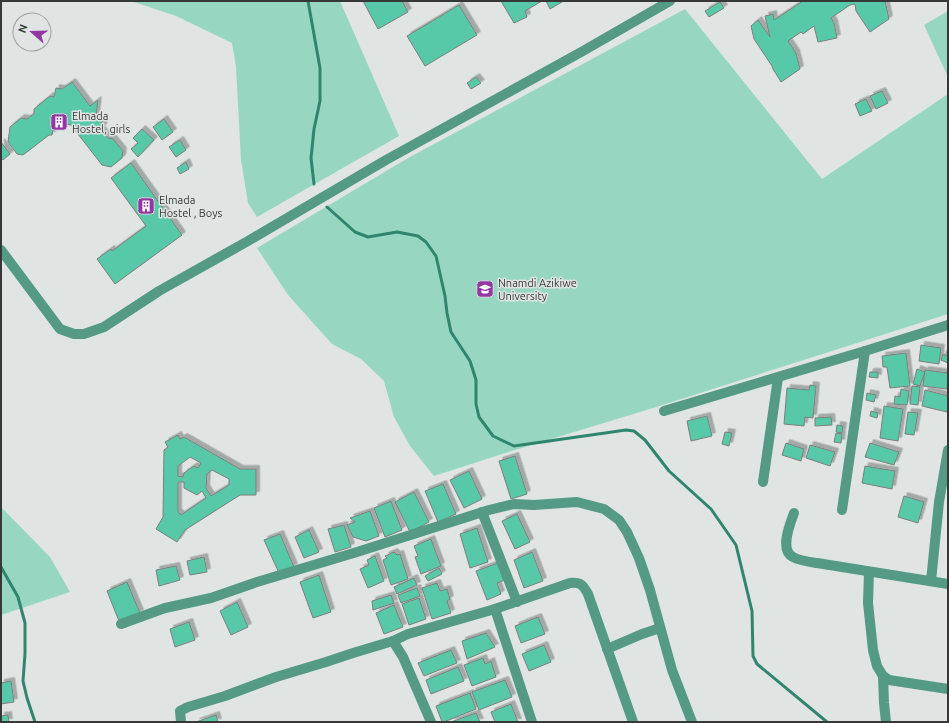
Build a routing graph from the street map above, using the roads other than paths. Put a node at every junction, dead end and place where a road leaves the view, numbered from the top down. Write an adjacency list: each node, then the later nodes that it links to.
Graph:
1 (670, 1): 2 (street)
2 (1, 250)
3 (948, 325): 4 (street)
4 (865, 352): 5 (street); 10 (street)
5 (778, 378): 6 (street); 8 (street)
6 (664, 411)
7 (948, 450): 9 (street)
8 (763, 482)
9 (944, 500): 14 (street)
10 (842, 510)
11 (482, 512): 16 (street); 18 (street); 19 (street)
12 (794, 513): 13 (street)
13 (869, 572): 14 (street); 22 (street)
14 (931, 581): 15 (street)
15 (948, 584)
16 (517, 602): 17 (street); 21 (street)
17 (495, 610): 20 (street); 26 (street)
18 (121, 624)
19 (660, 628): 21 (street); 28 (street)
20 (393, 641): 24 (street); 25 (street)
21 (607, 650): 27 (street)
22 (883, 676): 23 (street); 29 (street)
23 (948, 689)
24 (181, 722)
25 (431, 722)
26 (532, 722)
27 (633, 722)
28 (692, 722)
29 (886, 722)

